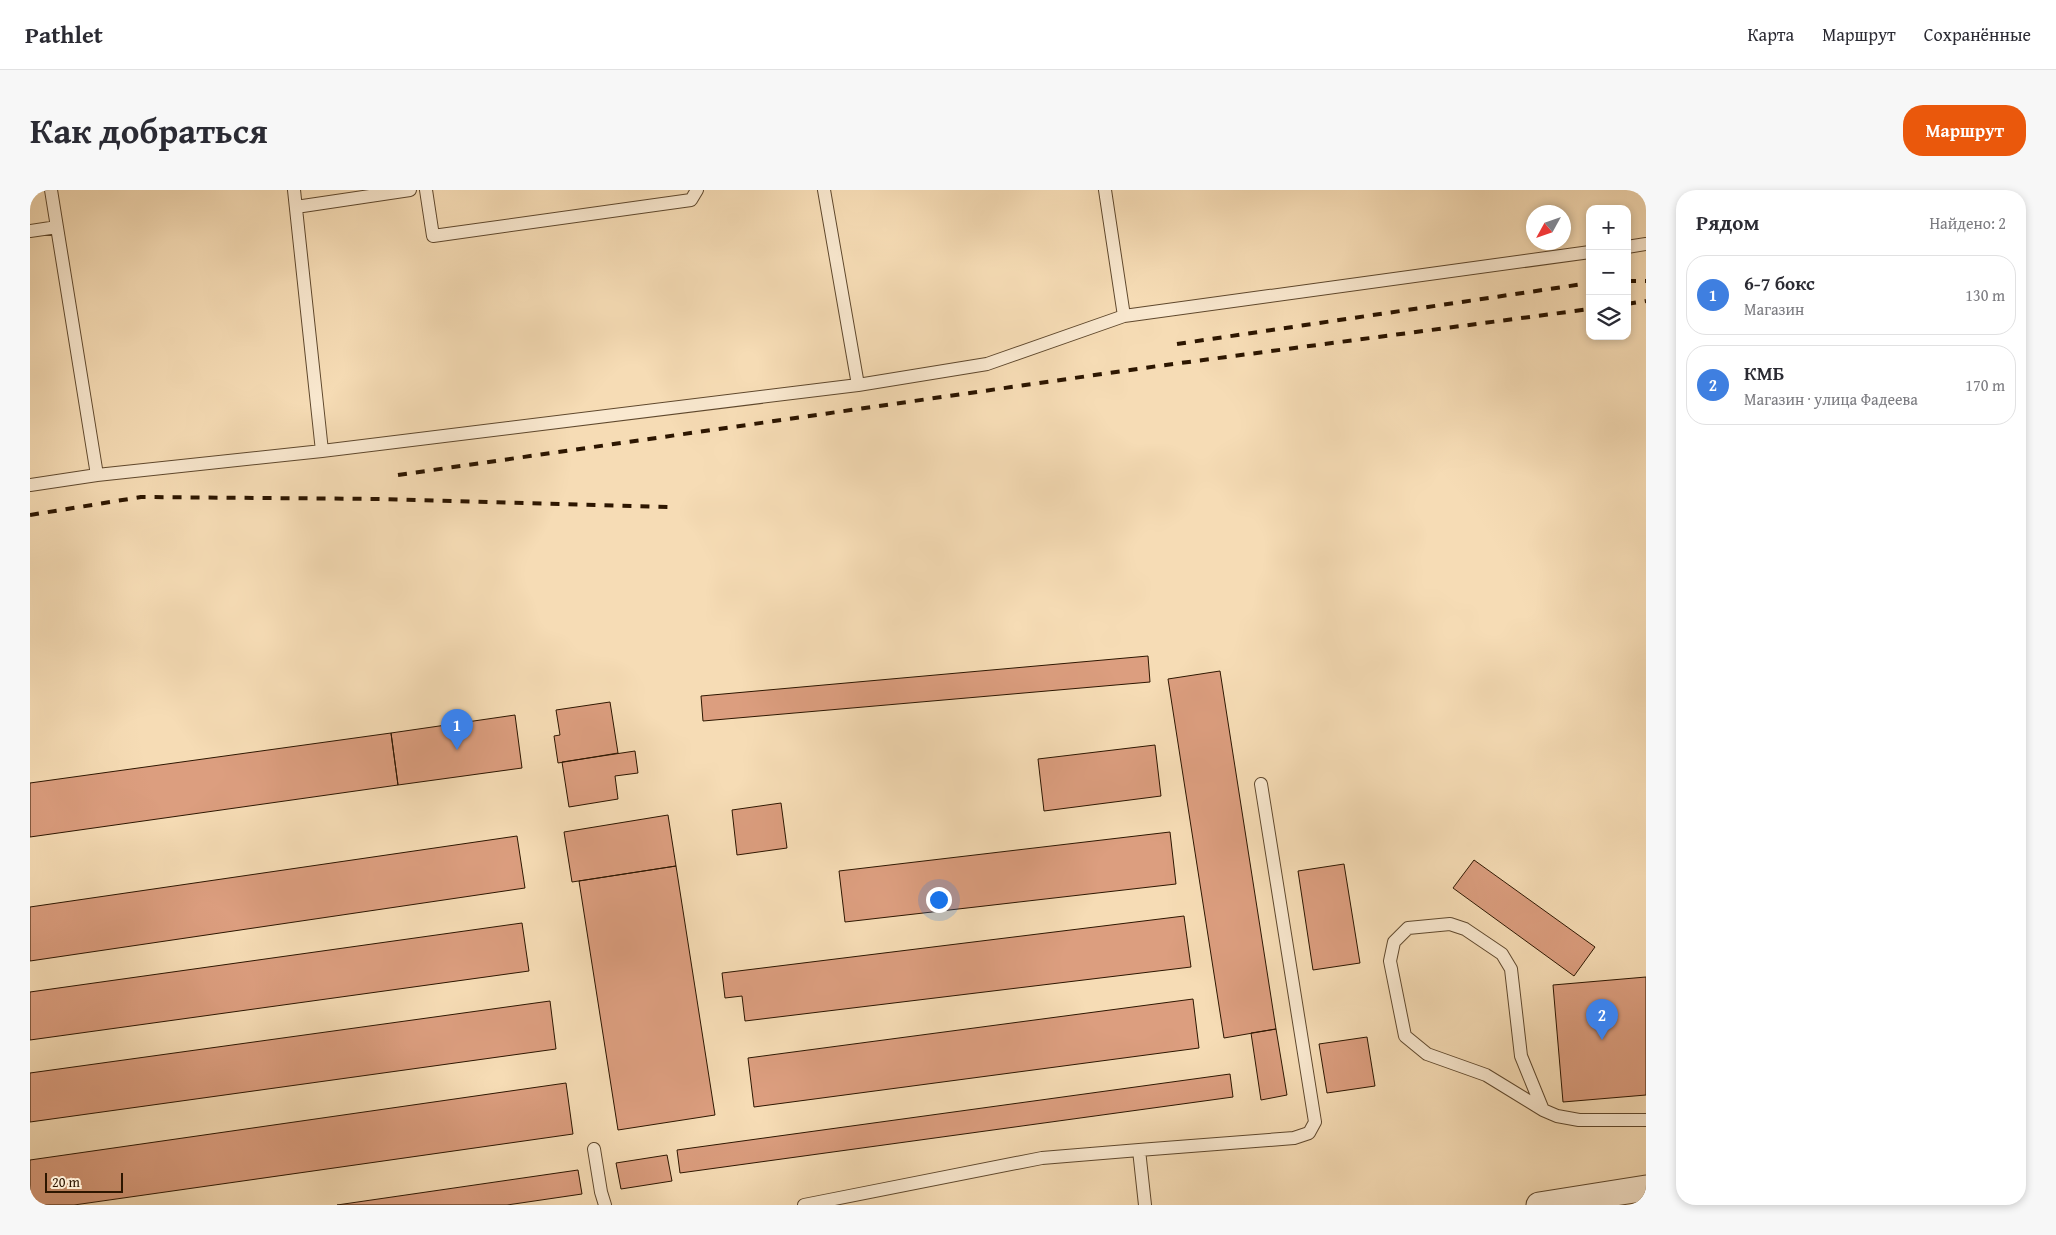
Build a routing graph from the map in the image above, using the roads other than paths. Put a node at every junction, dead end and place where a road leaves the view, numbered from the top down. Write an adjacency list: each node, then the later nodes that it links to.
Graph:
1 (51, 190): 9 (lane)
2 (294, 190): 8 (lane)
3 (410, 190): 8 (lane)
4 (426, 190): 5 (lane)
5 (697, 190)
6 (824, 190): 15 (lane)
7 (1105, 190): 14 (lane)
8 (296, 207): 16 (lane)
9 (57, 228): 10 (lane); 17 (lane)
10 (30, 231)
11 (1646, 244): 12 (lane)
12 (1631, 246)
13 (1586, 253): 14 (lane)
14 (1124, 316): 15 (lane)
15 (858, 385): 16 (lane)
16 (322, 451): 17 (lane)
17 (97, 475): 18 (lane)
18 (30, 484)
19 (1261, 784): 23 (lane)
20 (1542, 1110): 20 (lane); 21 (lane)
21 (1646, 1120)
22 (594, 1149): 25 (lane)
23 (1139, 1150): 26 (lane); 27 (lane)
24 (1646, 1188): 28 (street)
25 (605, 1205)
26 (804, 1205)
27 (1145, 1205)
28 (1539, 1205)

